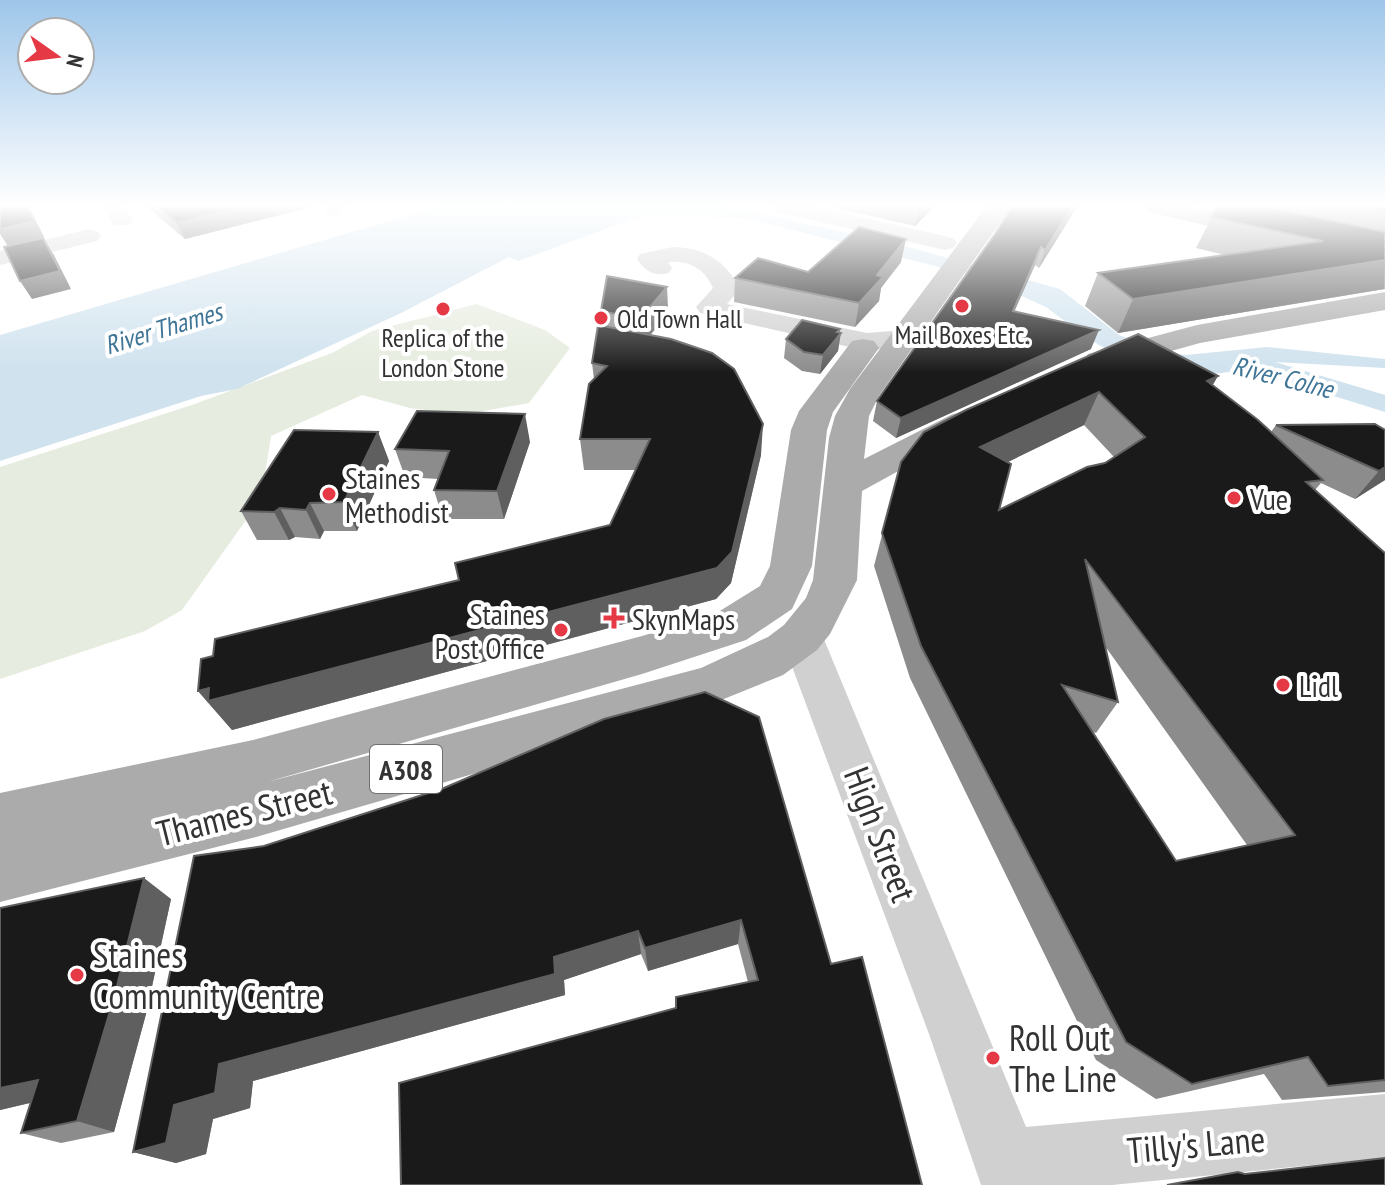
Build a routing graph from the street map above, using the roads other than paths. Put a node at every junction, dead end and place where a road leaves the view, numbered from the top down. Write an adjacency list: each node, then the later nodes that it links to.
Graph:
1 (653, 262): 5 (street)
2 (702, 262): 8 (street)
3 (941, 262): 8 (main road, A308)
4 (943, 262): 7 (main road, A308)
5 (660, 268)
6 (1385, 301): 9 (main road)
7 (904, 338): 8 (street); 11 (main road, A308)
8 (867, 342): 12 (main road, A308)
9 (1068, 375)
10 (988, 411): 11 (main road)
11 (845, 484): 12 (main road, A308)
12 (784, 622): 13 (main road, Thames Street / A308); 14 (main road, Thames Street / A308); 16 (street, High Street)
13 (0, 819)
14 (0, 873)
15 (1385, 1126): 16 (street, Tilly's Lane)
16 (1011, 1173)

